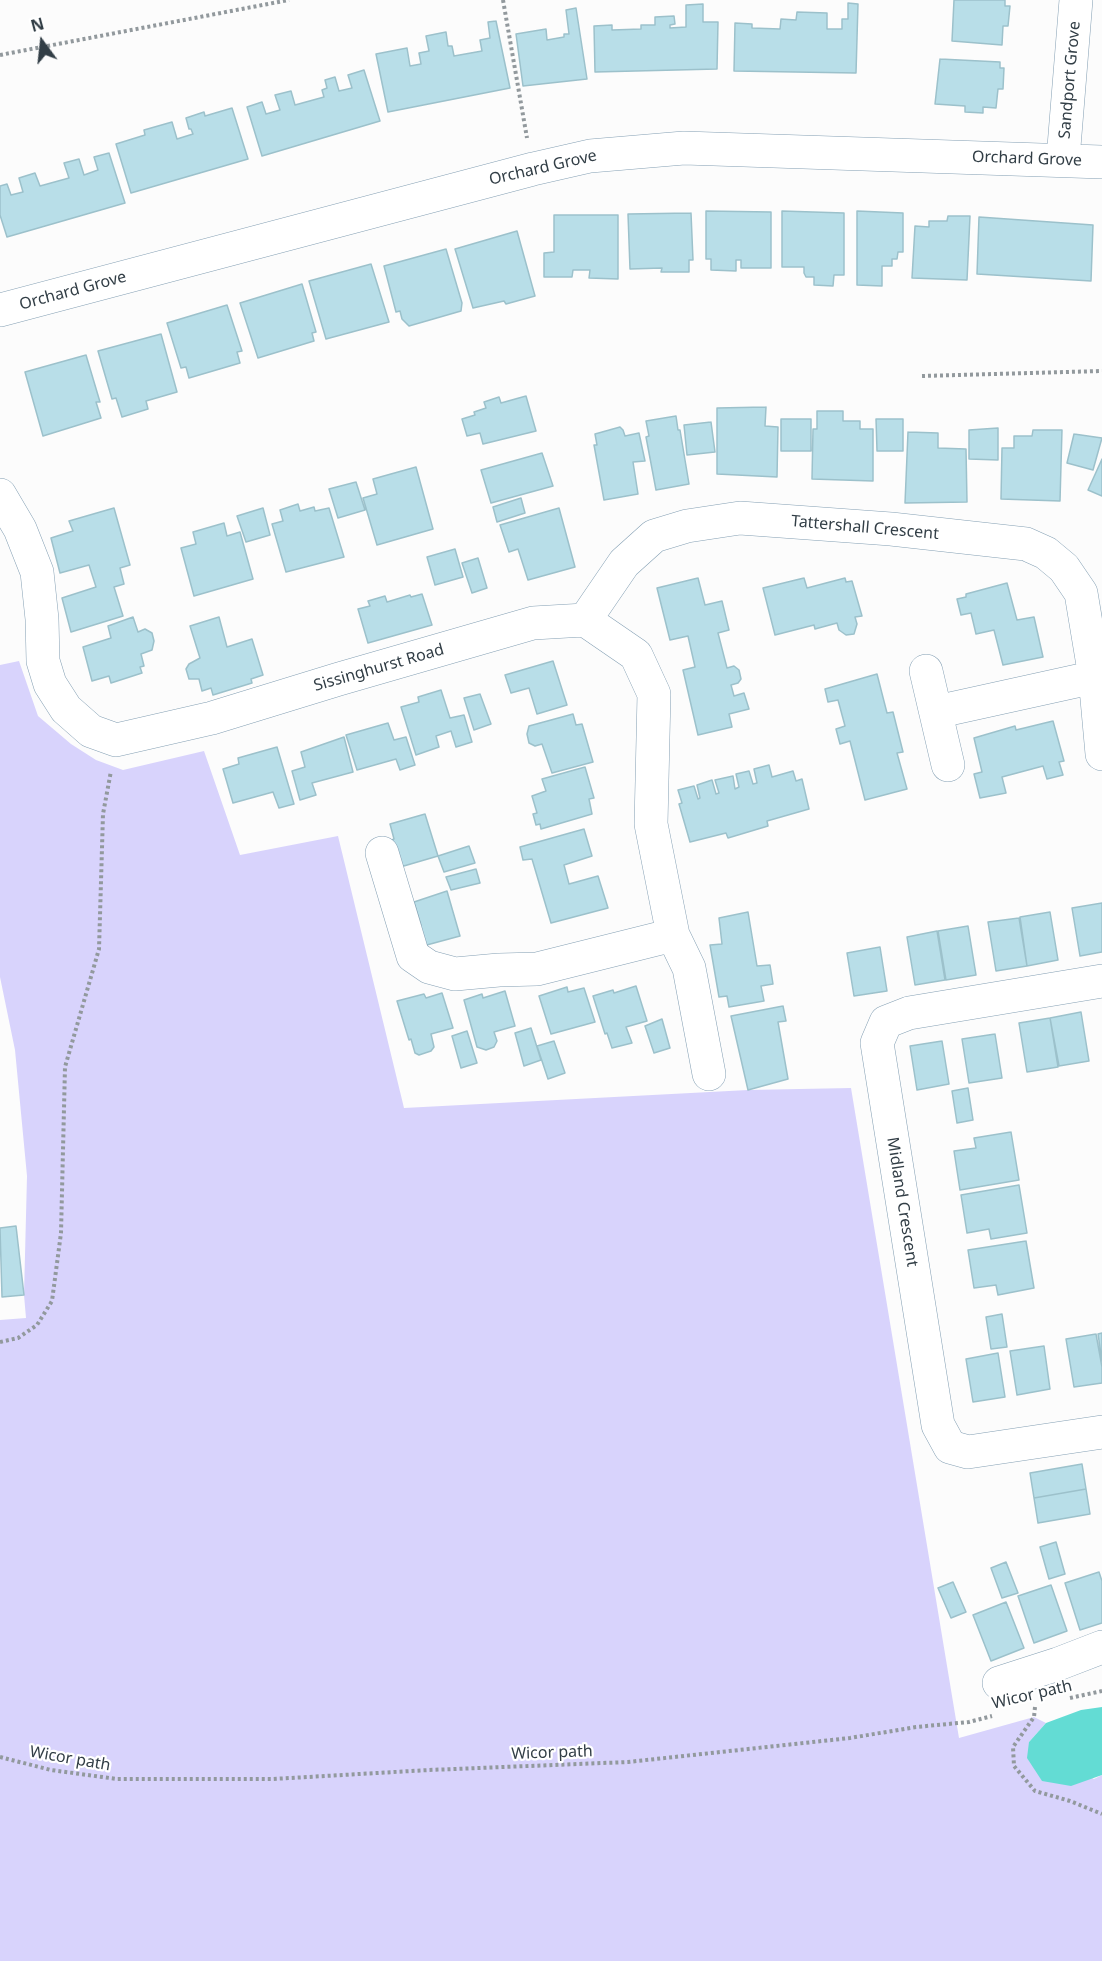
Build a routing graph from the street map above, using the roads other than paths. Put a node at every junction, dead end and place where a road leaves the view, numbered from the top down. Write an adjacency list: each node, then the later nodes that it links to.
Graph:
1 (1076, 0): 2 (street, Sandport Grove)
2 (1063, 159): 3 (street, Orchard Grove); 4 (street, Orchard Grove)
3 (1102, 162)
4 (0, 310)
5 (0, 495): 6 (street, Sissinghurst Road)
6 (585, 620): 8 (street, Tattershall Crescent); 13 (street)
7 (926, 671): 9 (street)
8 (1095, 677): 9 (street); 10 (street, Tattershall Crescent)
9 (936, 712): 11 (street)
10 (1102, 754)
11 (948, 765)
12 (382, 854): 13 (street)
13 (673, 935): 15 (street)
14 (1102, 981): 16 (street, Midland Crescent)
15 (709, 1074)
16 (1102, 1432)
17 (1102, 1647): 18 (street)
18 (1001, 1699)

